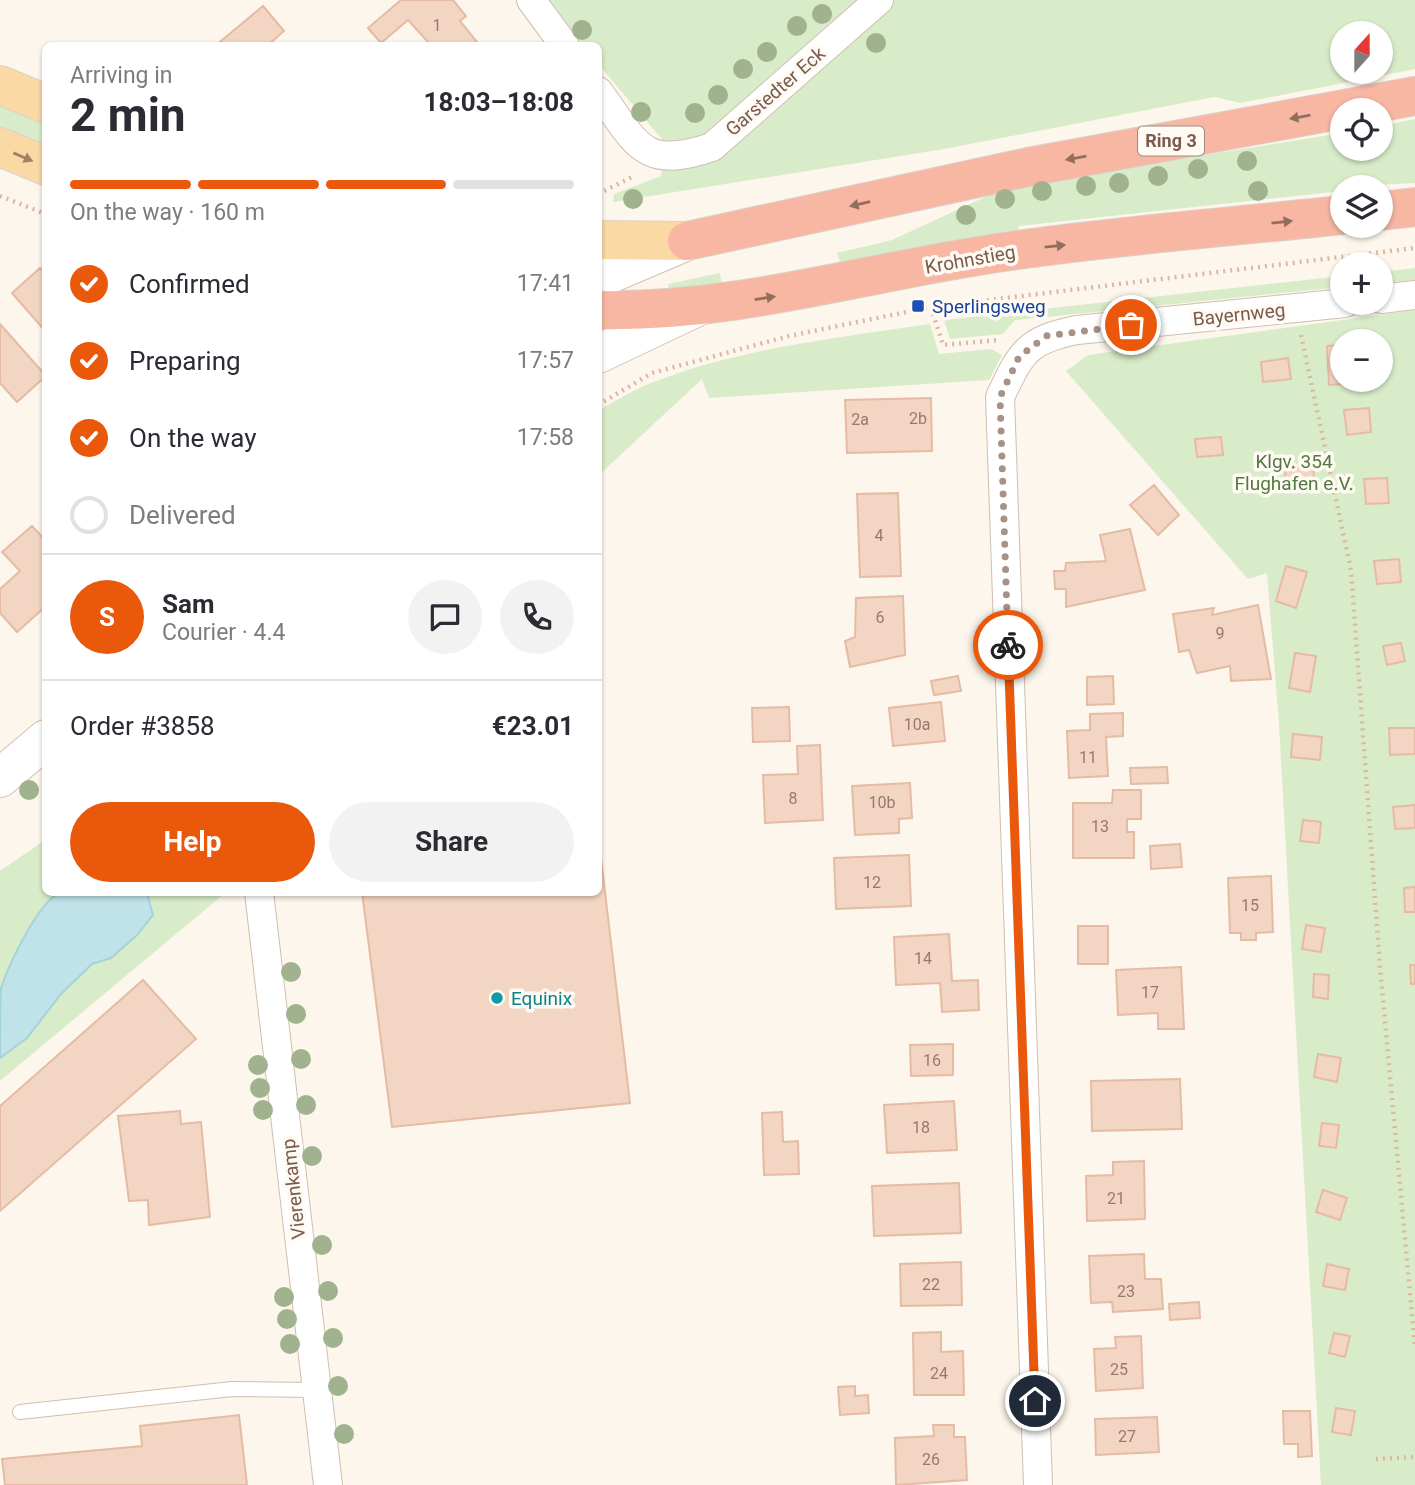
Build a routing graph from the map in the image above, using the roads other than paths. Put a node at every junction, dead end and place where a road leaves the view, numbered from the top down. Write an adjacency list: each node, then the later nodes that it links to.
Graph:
1 (531, 0): 3 (street)
2 (879, 0): 5 (street, Garstedter Eck)
3 (562, 42)
4 (0, 85): 7 (main road)
5 (602, 96)
6 (1415, 96): 14 (highway, Ring 3, one-way to 14)
7 (42, 102)
8 (0, 147): 9 (main road, one-way to 9)
9 (42, 164)
10 (1415, 207): 11 (highway)
11 (1393, 210)
12 (1330, 216): 19 (highway, Krohnstieg, one-way to 12)
13 (602, 240): 14 (main road, Ring 3)
14 (687, 241): 15 (main road)
15 (602, 277)
16 (1415, 295): 17 (street)
17 (1393, 298)
18 (1330, 305): 28 (street, Bayernweg)
19 (697, 307): 20 (highway, Krohnstieg); 21 (main road)
20 (602, 310)
21 (602, 352)
22 (42, 743): 23 (main road)
23 (0, 778)
24 (259, 896): 25 (street, Vierenkamp)
25 (316, 1390): 26 (lane); 27 (street, Vierenkamp)
26 (20, 1412)
27 (328, 1485)
28 (1038, 1485)

